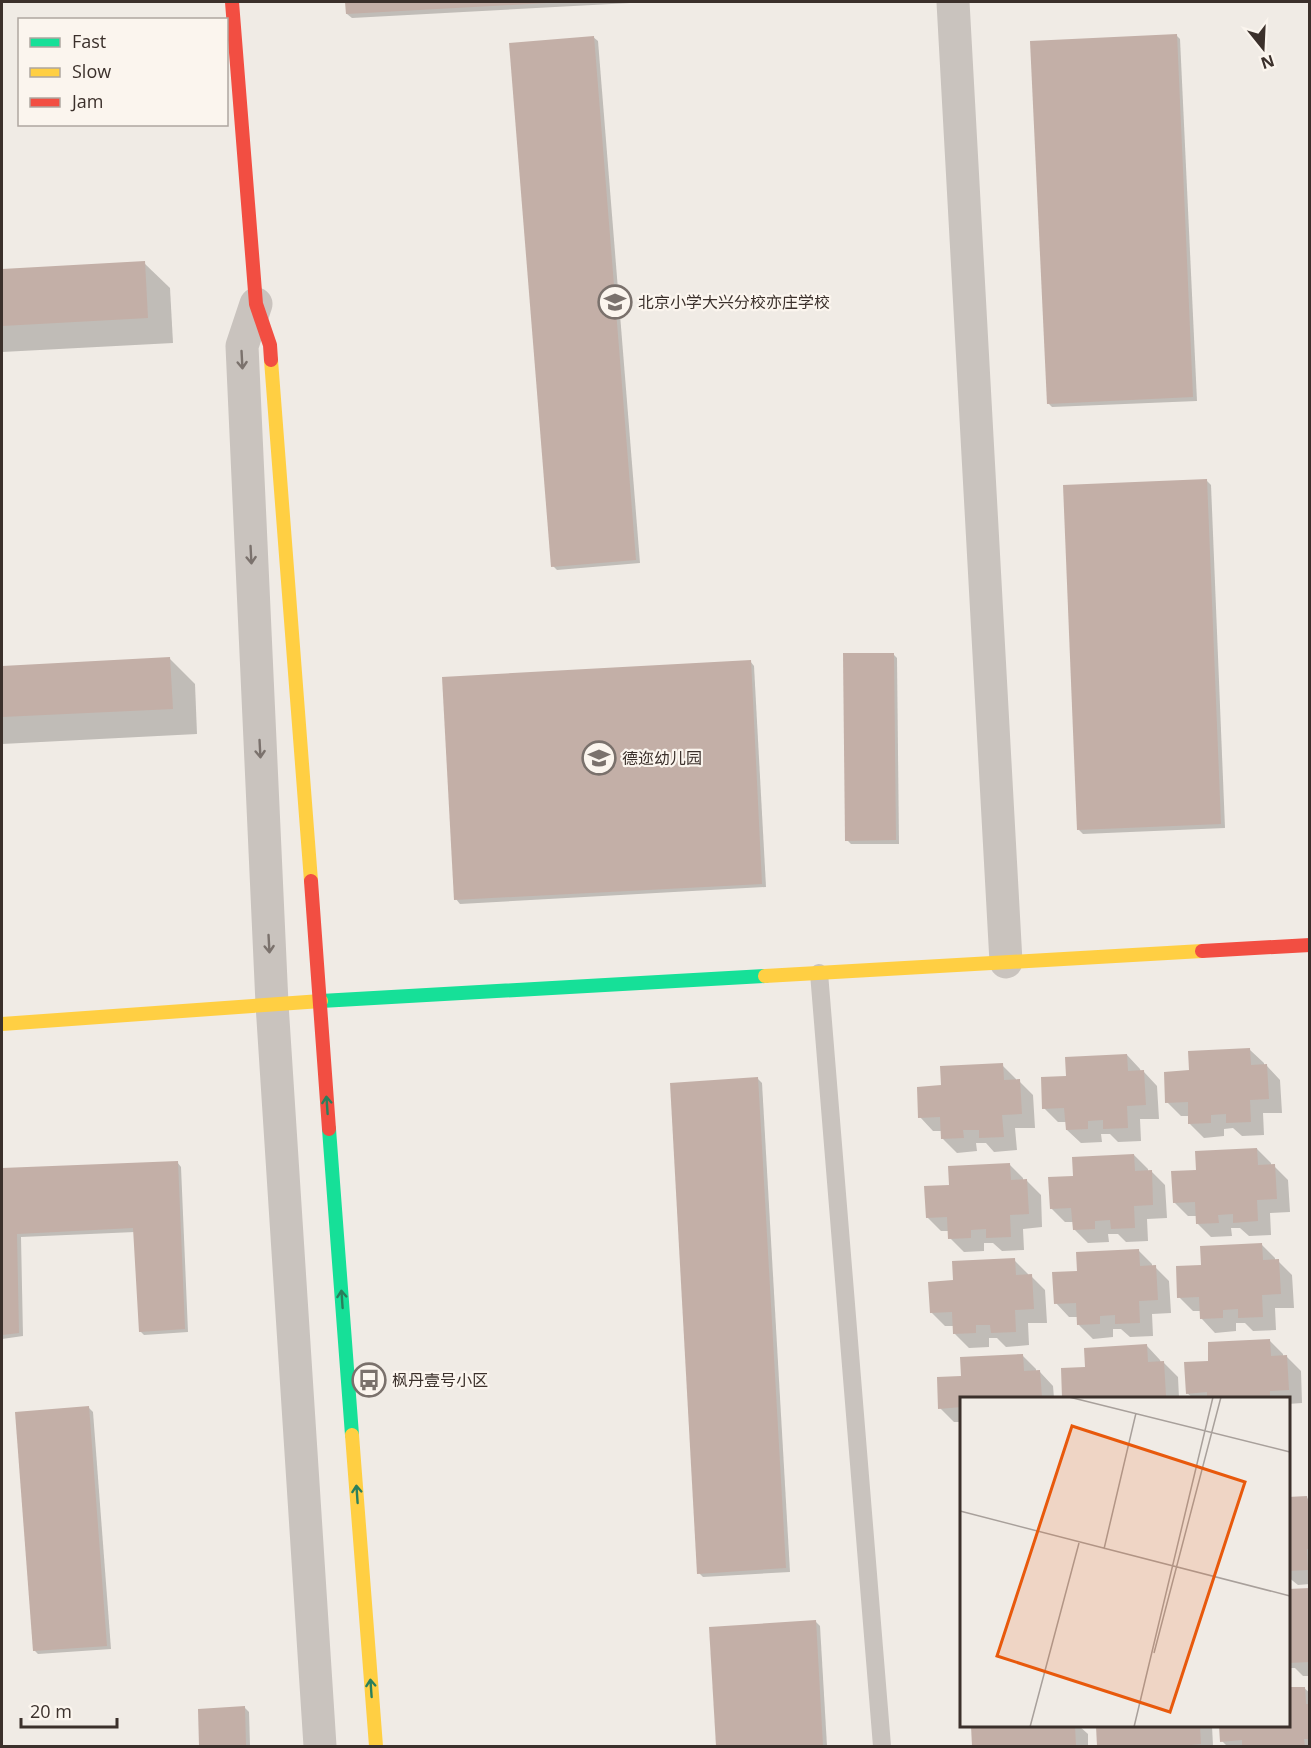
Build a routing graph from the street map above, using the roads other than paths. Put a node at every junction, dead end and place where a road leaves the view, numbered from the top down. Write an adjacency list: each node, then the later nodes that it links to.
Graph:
1 (232, 2): 3 (street)
2 (953, 2): 5 (street)
3 (256, 304): 7 (street); 8 (street, one-way to 8)
4 (1310, 945): 5 (street)
5 (1006, 962): 6 (street)
6 (819, 973): 7 (street); 12 (lane)
7 (319, 1002): 8 (street); 11 (street, one-way to 7)
8 (272, 1004): 9 (street); 10 (street)
9 (2, 1024)
10 (320, 1746)
11 (376, 1746)
12 (882, 1746)

